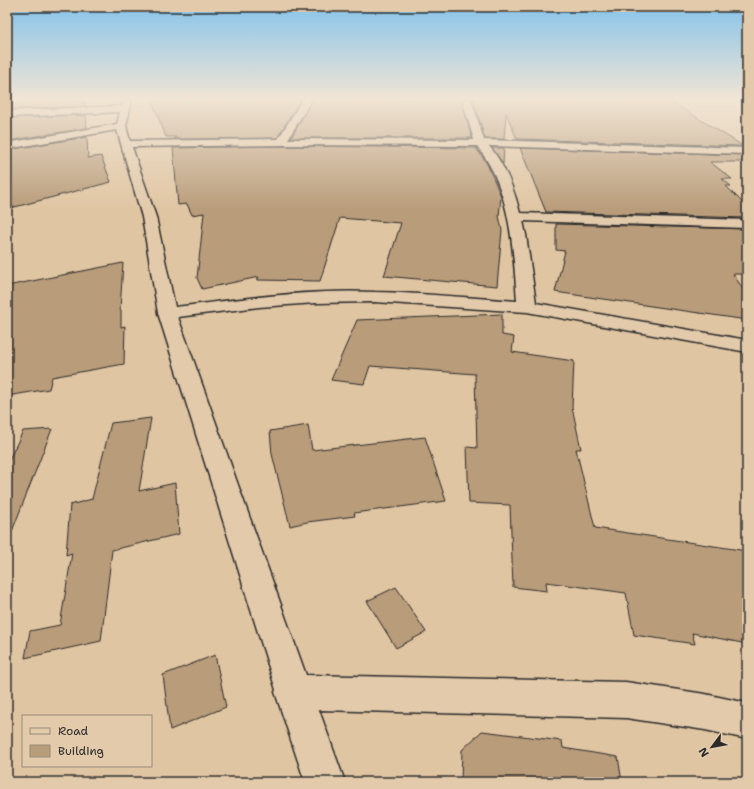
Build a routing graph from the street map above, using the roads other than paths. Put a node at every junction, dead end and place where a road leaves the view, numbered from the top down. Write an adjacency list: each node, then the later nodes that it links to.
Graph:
1 (53, 136): 8 (street)
2 (129, 136): 13 (street)
3 (237, 136): 6 (street)
4 (285, 136): 6 (street)
5 (477, 136): 7 (street)
6 (281, 142): 7 (street)
7 (480, 144): 9 (street); 10 (street)
8 (7, 146)
9 (747, 151)
10 (514, 217): 11 (street); 12 (street)
11 (747, 224)
12 (527, 307): 13 (street); 14 (street)
13 (167, 313): 15 (street)
14 (747, 346)
15 (293, 692): 16 (street); 17 (street)
16 (747, 721)
17 (325, 782)

